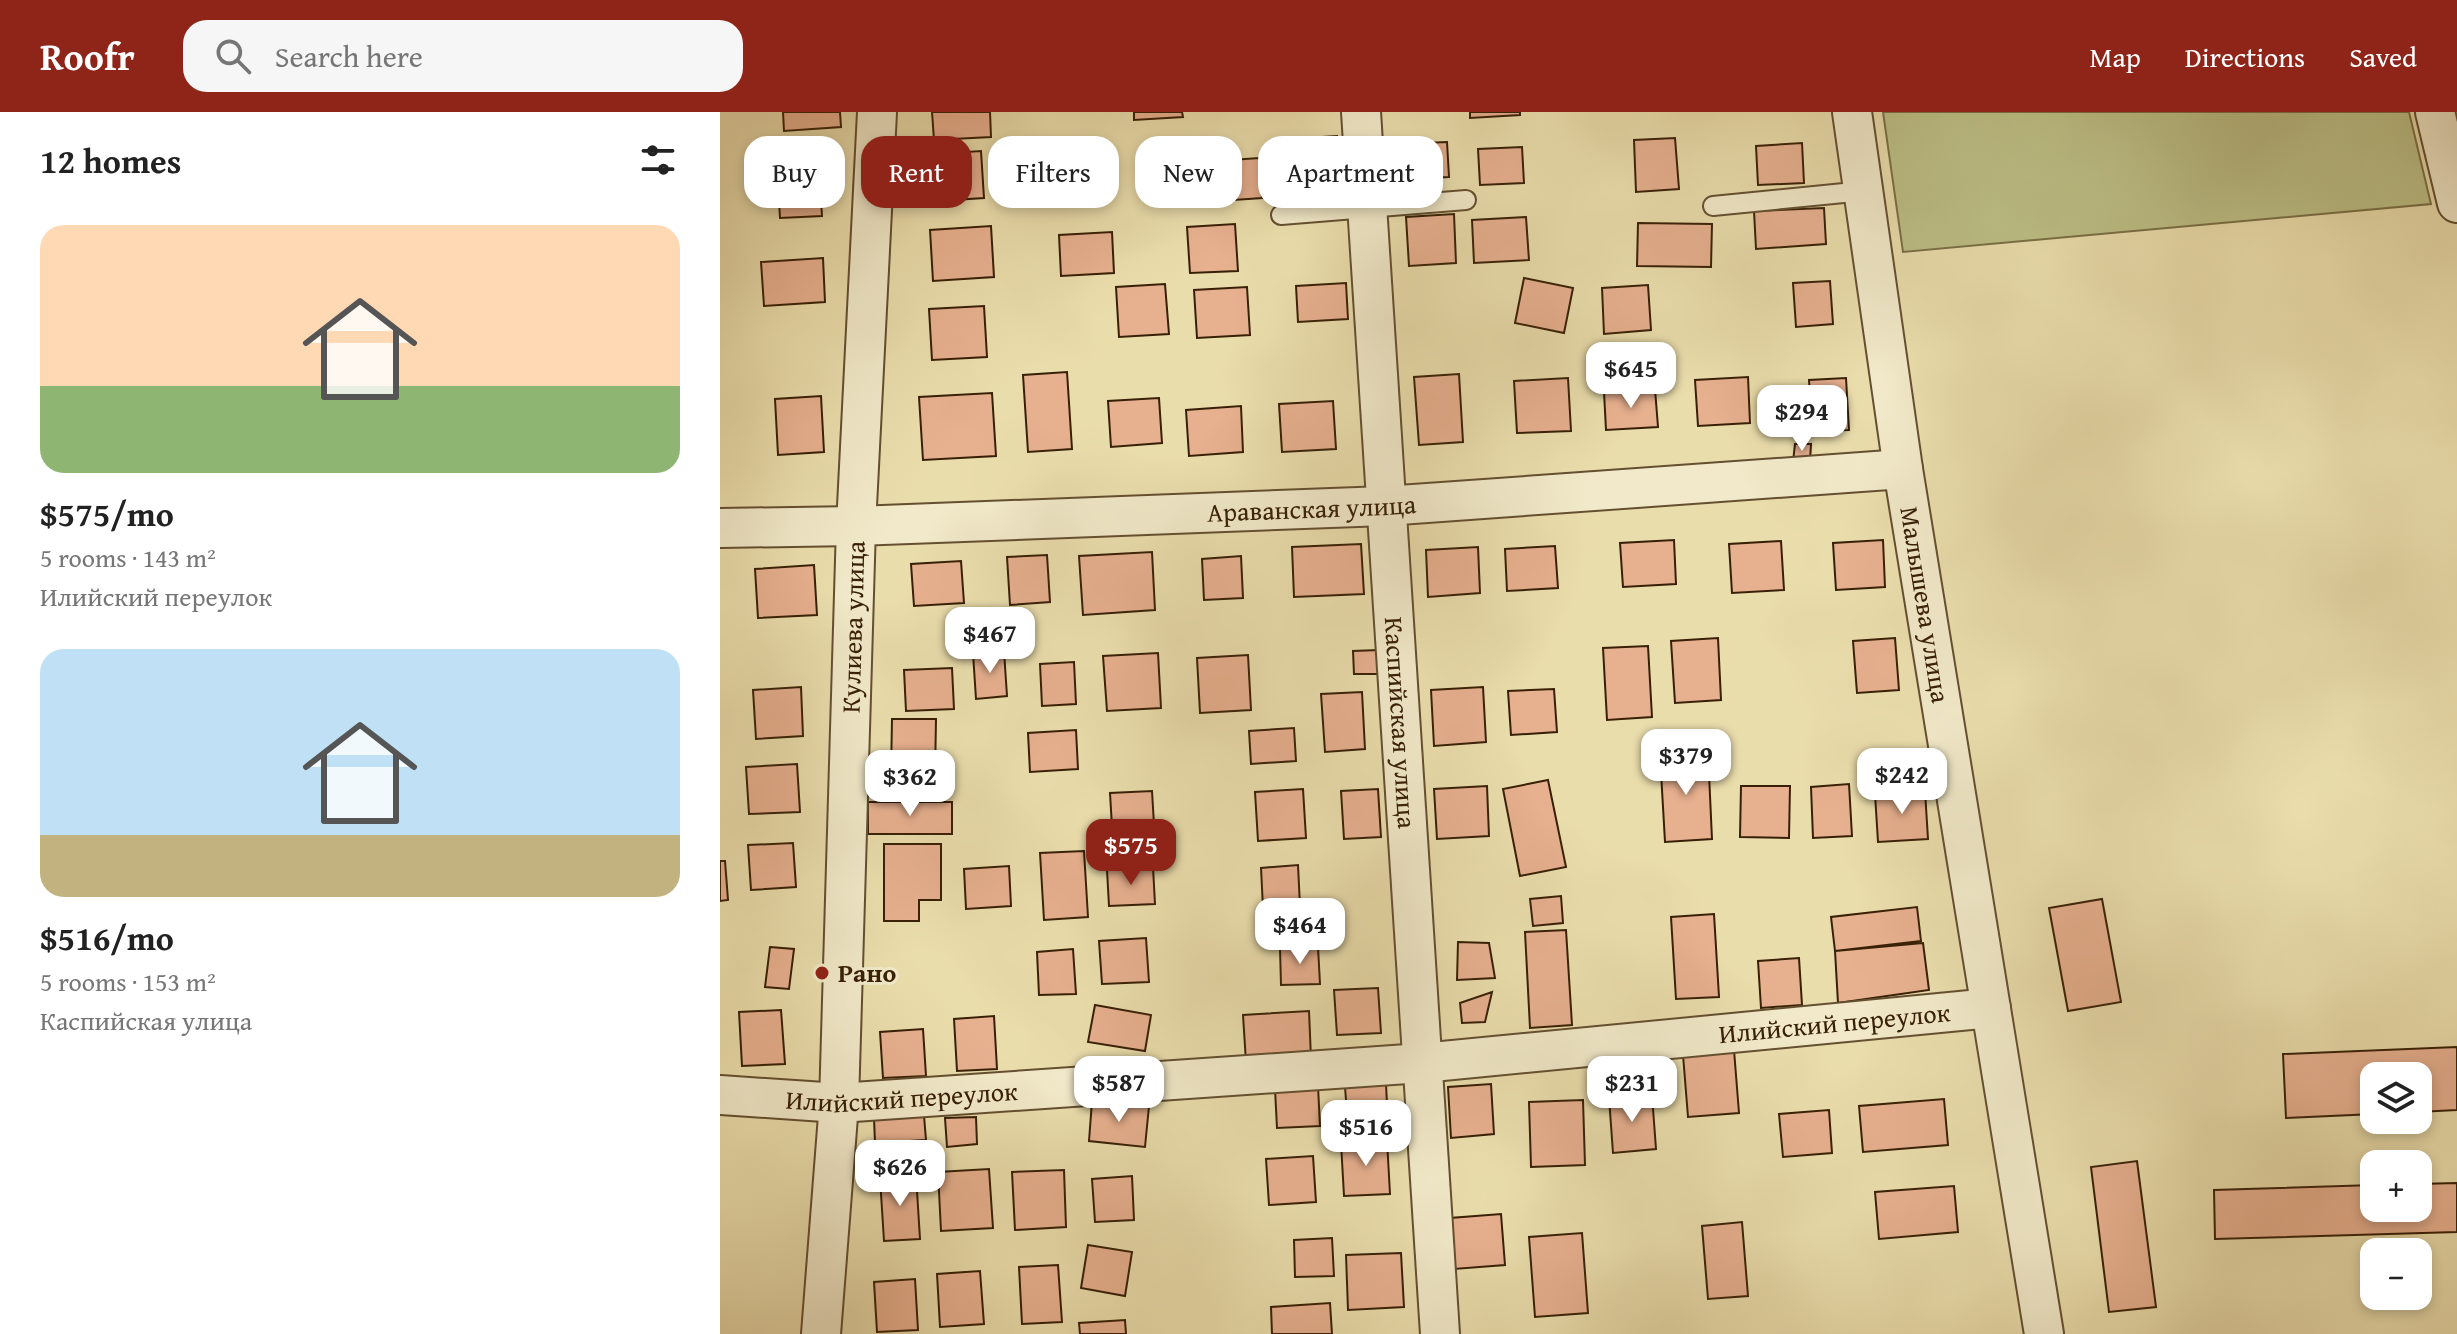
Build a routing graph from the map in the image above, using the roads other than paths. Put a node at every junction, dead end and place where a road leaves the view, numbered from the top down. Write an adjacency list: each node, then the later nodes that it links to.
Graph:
1 (877, 112): 15 (street, Кулиева улица)
2 (1361, 112): 5 (street, Каспийская улица)
3 (1852, 112): 6 (street, Малышева улица)
4 (2435, 112): 9 (street)
5 (1362, 136)
6 (1864, 191): 10 (lane); 13 (street, Малышева улица)
7 (1466, 200): 8 (lane)
8 (1443, 202)
9 (2457, 203)
10 (1713, 206)
11 (1367, 208): 12 (lane); 14 (street, Каспийская улица)
12 (1281, 215)
13 (1903, 469): 14 (street, Араванская улица); 17 (street, Малышева улица)
14 (1385, 506): 15 (street, Араванская улица); 18 (street, Каспийская улица)
15 (856, 526): 16 (street, Араванская улица); 20 (street, Кулиева улица)
16 (720, 528)
17 (1991, 1008): 18 (street, Илийский переулок); 23 (street, Малышева улица)
18 (1422, 1063): 20 (street, Илийский переулок); 22 (street, Каспийская улица)
19 (720, 1095): 20 (street, Илийский переулок)
20 (839, 1103): 21 (street, Кулиева улица)
21 (821, 1334)
22 (1440, 1334)
23 (2044, 1334)

